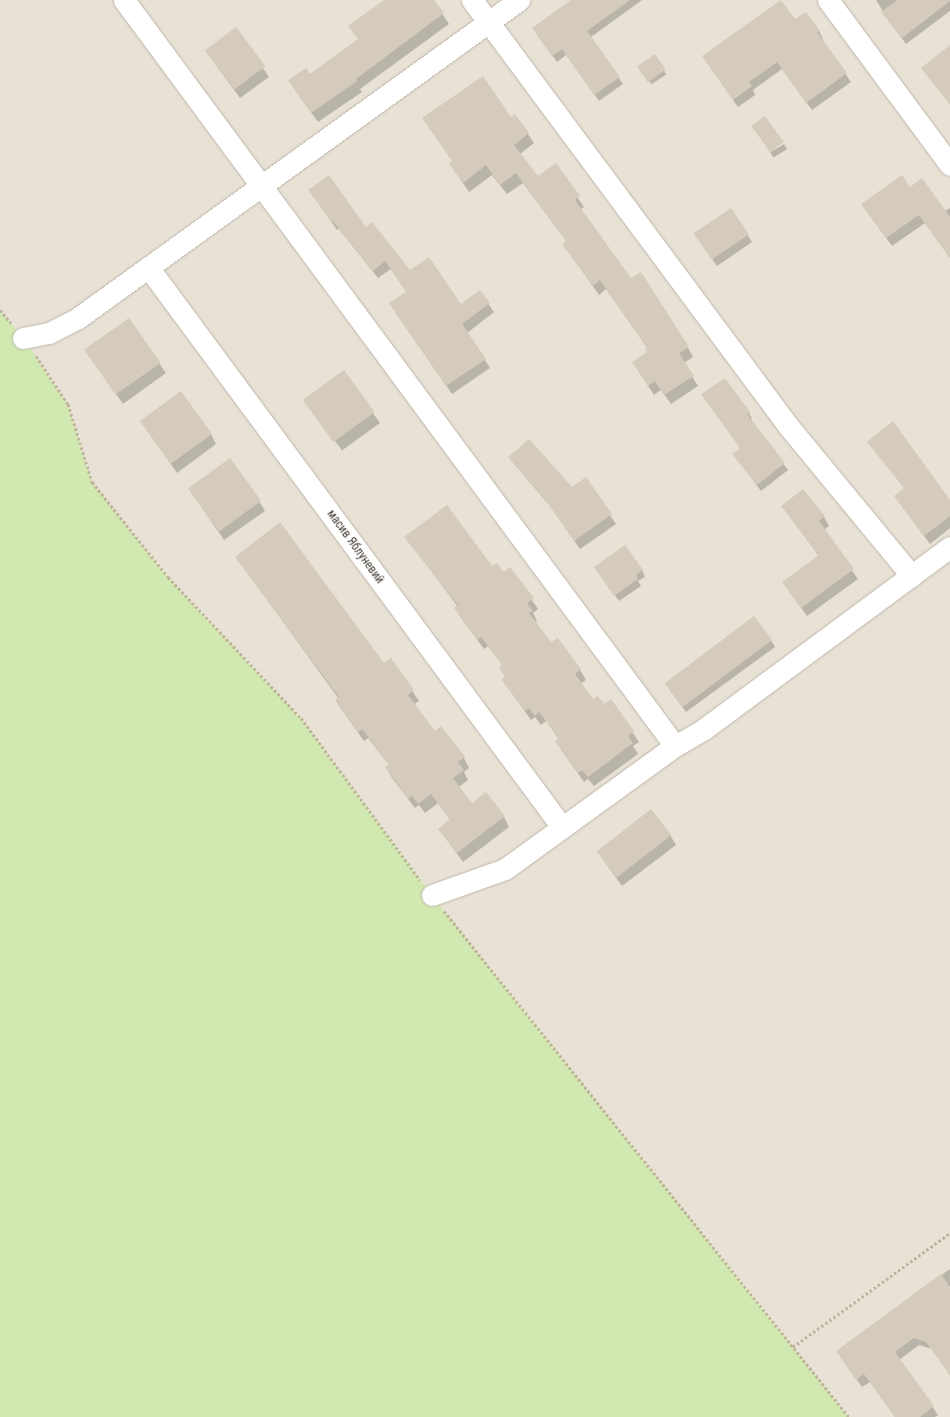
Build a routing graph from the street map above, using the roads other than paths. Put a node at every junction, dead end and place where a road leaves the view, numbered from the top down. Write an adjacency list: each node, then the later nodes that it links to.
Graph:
1 (124, 0): 7 (street)
2 (472, 0): 5 (street)
3 (519, 0): 5 (street)
4 (828, 0): 6 (street)
5 (489, 22): 7 (street); 11 (street)
6 (950, 165)
7 (262, 185): 8 (street); 12 (street)
8 (148, 267): 9 (street); 13 (street, масив Яблуневий)
9 (23, 338)
10 (950, 547): 11 (street)
11 (912, 576): 12 (street)
12 (675, 746): 13 (street)
13 (562, 828): 14 (street)
14 (432, 895)

